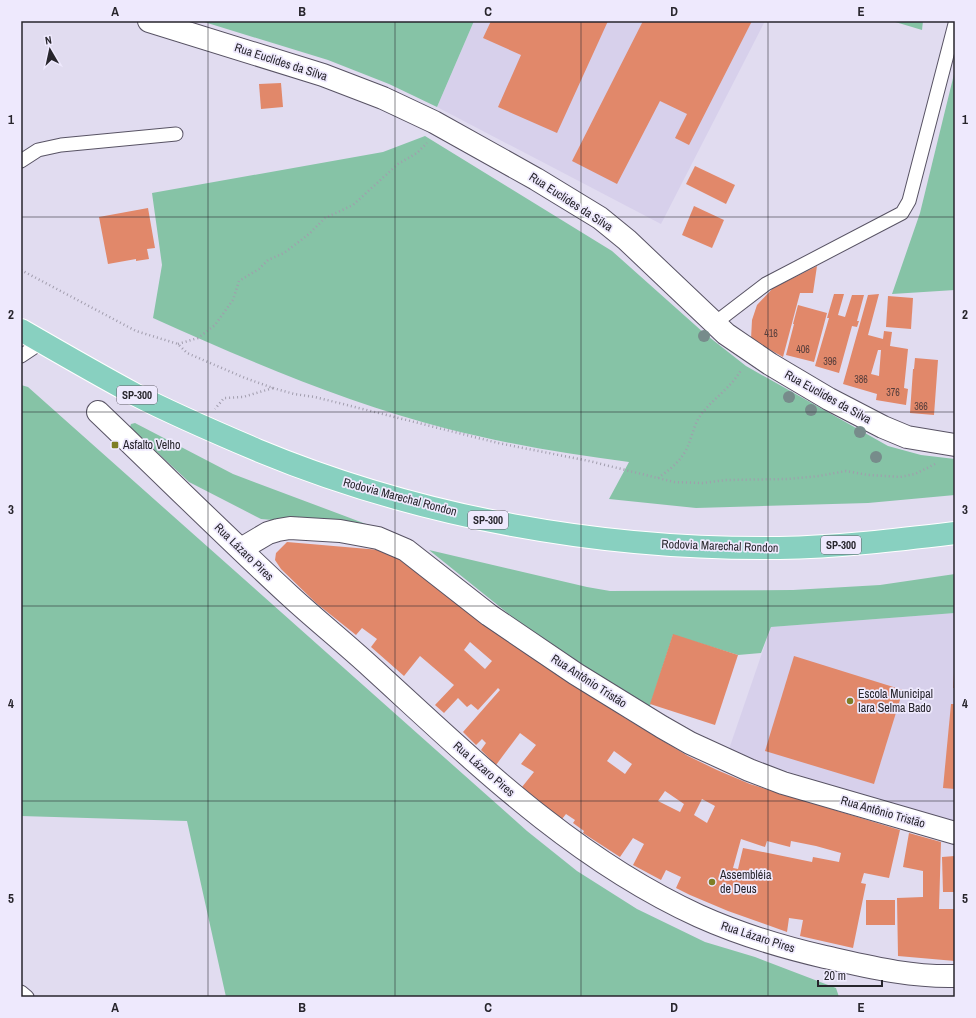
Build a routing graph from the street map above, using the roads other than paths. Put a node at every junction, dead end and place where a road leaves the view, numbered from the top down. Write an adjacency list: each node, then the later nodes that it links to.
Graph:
1 (149, 21): 5 (street, Rua Euclides da Silva)
2 (955, 24): 5 (lane)
3 (176, 134): 4 (lane)
4 (21, 160)
5 (715, 323): 10 (street, Rua Euclides da Silva)
6 (21, 330): 7 (main road, Rodovia Marechal Rondon / SP-300)
7 (42, 342): 8 (lane); 11 (main road, Rodovia Marechal Rondon / SP-300)
8 (21, 356)
9 (98, 412): 12 (street, Rua Lázaro Pires)
10 (948, 453)
11 (955, 533)
12 (241, 549): 13 (street, Rua Antônio Tristão); 14 (street, Rua Lázaro Pires)
13 (955, 833)
14 (955, 976)
15 (21, 992): 16 (lane)
16 (27, 997)

